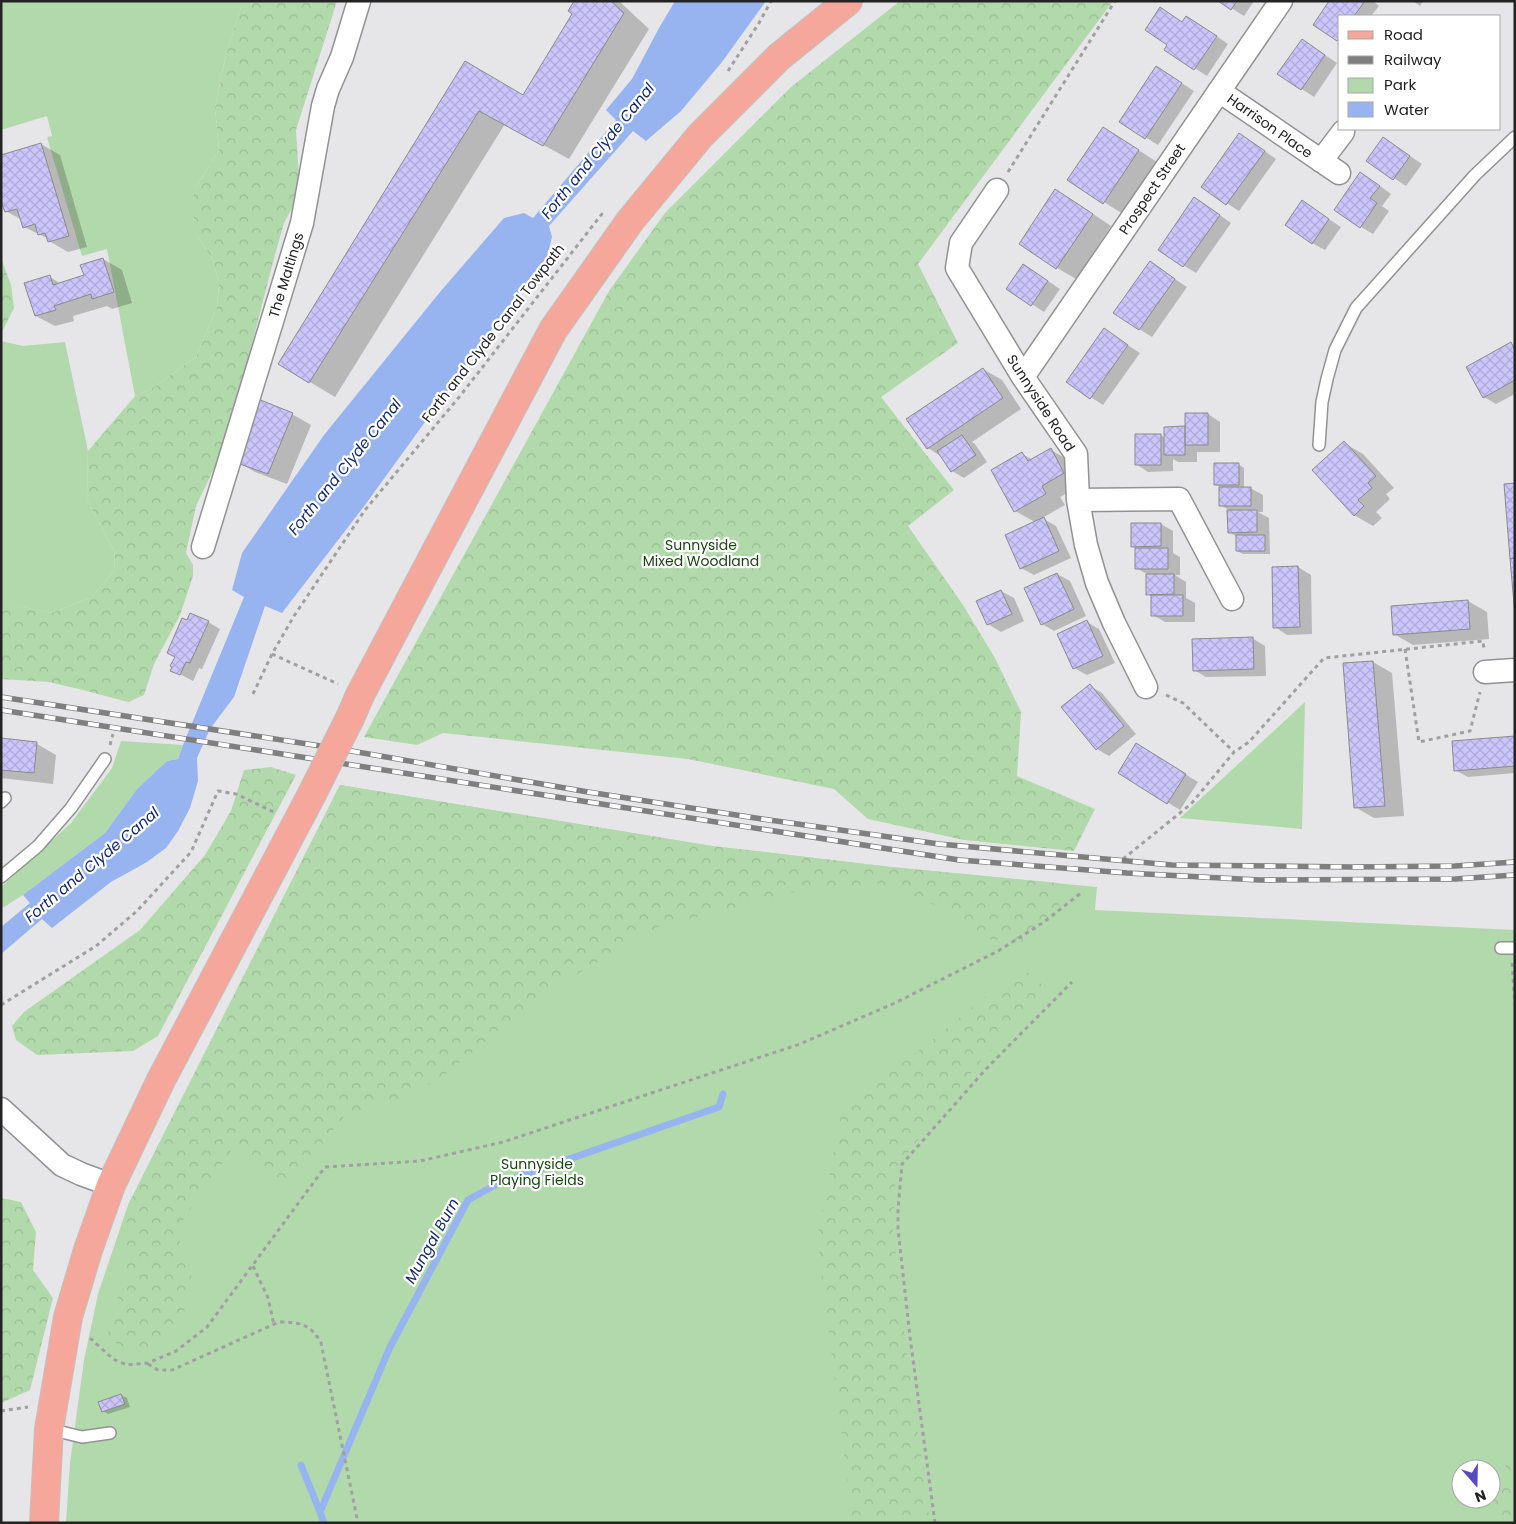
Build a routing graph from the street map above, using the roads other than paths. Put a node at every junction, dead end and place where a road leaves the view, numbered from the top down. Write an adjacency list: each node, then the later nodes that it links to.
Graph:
1 (359, 1): 11 (street, The Maltings)
2 (848, 1): 19 (main road, bridge)
3 (1281, 1): 4 (street, Prospect Street)
4 (1219, 91): 5 (street, Harrison Place); 8 (street, Prospect Street)
5 (1343, 132)
6 (1515, 137): 9 (lane)
7 (997, 190): 8 (street, Sunnyside Road)
8 (1023, 377): 10 (street, Sunnyside Road)
9 (1319, 445)
10 (1078, 500): 12 (street); 15 (street, Sunnyside Road)
11 (202, 548)
12 (1232, 599)
13 (1515, 670): 14 (street)
14 (1485, 672)
15 (1146, 686)
16 (104, 759): 17 (lane)
17 (1, 877)
18 (1, 1109): 19 (street)
19 (111, 1185): 20 (main road)
20 (49, 1429): 21 (lane); 22 (main road)
21 (110, 1433)
22 (44, 1523)

